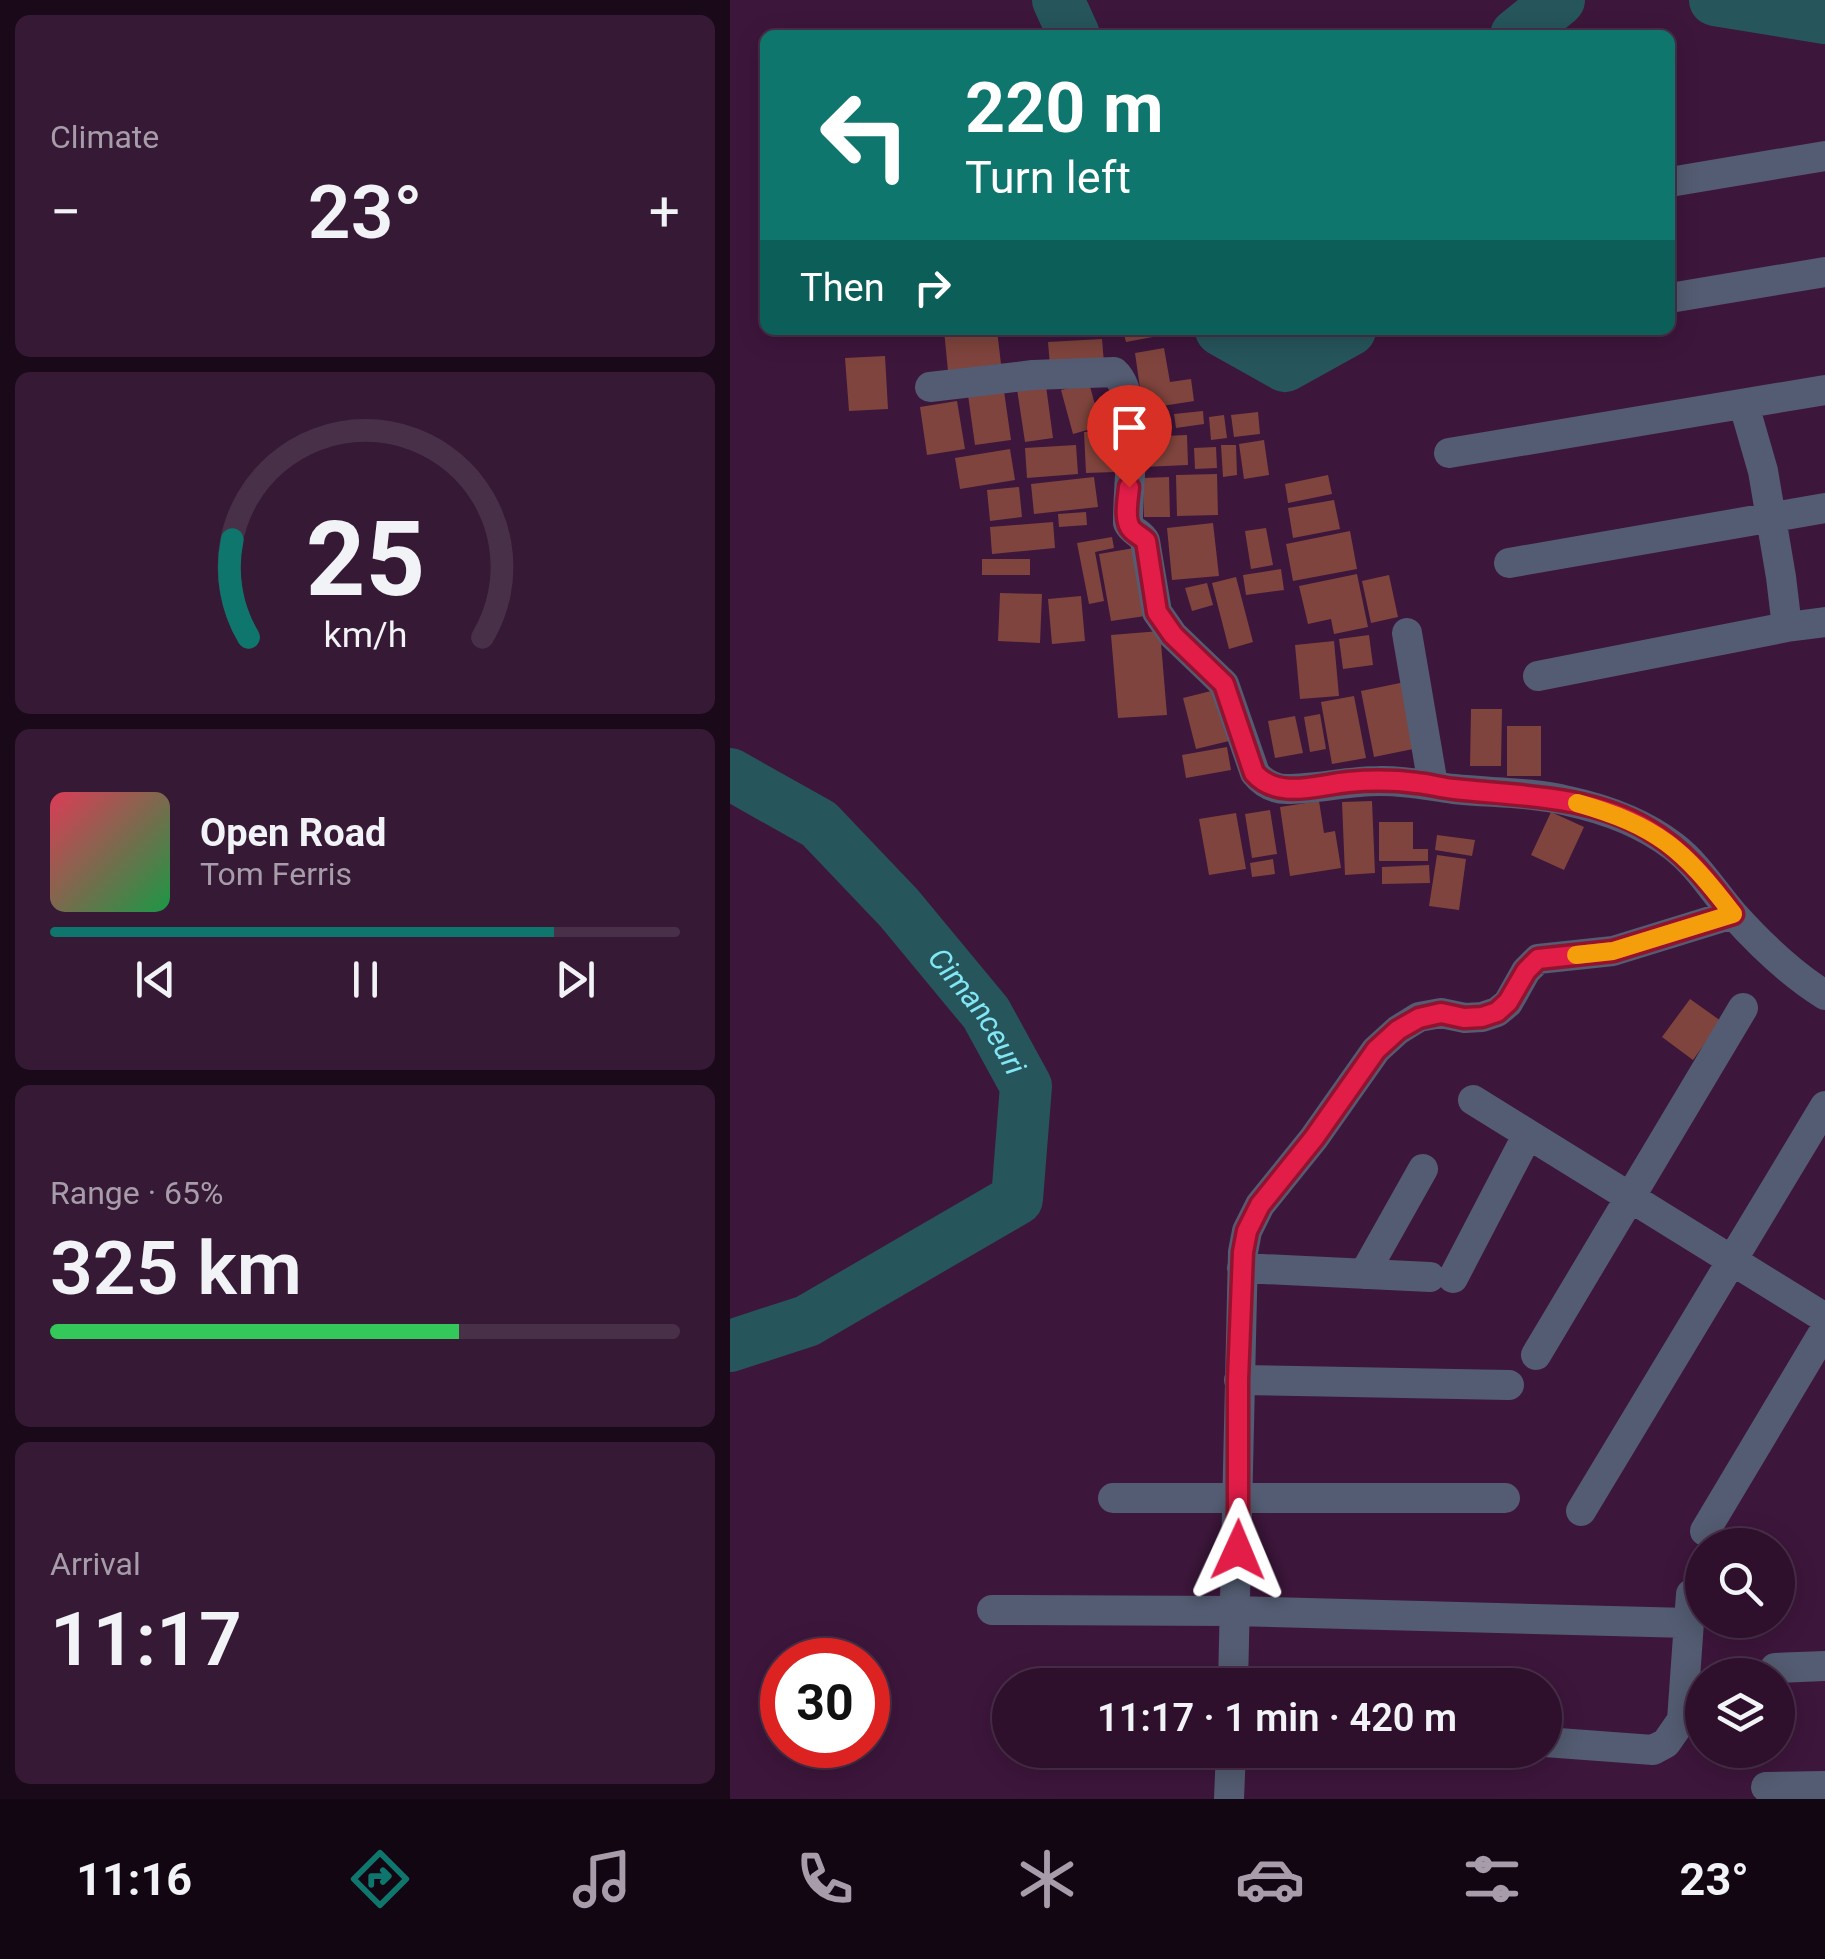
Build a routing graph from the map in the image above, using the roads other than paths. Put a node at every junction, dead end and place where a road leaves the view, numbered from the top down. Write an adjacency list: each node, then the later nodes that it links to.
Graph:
1 (1825, 156): 2 (street)
2 (1675, 181)
3 (1825, 272): 4 (street)
4 (1675, 297)
5 (930, 388): 16 (street)
6 (1825, 390): 7 (street)
7 (1744, 404): 8 (street); 10 (street)
8 (1450, 454)
9 (1825, 508): 10 (street)
10 (1771, 516): 11 (street); 13 (street)
11 (1509, 563)
12 (1825, 622): 13 (street)
13 (1787, 627): 15 (street)
14 (1408, 633): 16 (street)
15 (1538, 676)
16 (1433, 786): 17 (street)
17 (1733, 914): 18 (street); 26 (street)
18 (1825, 994)
19 (1743, 1008): 24 (street)
20 (1473, 1100): 22 (street)
21 (1825, 1106): 25 (street)
22 (1528, 1134): 24 (street); 27 (street)
23 (1424, 1169): 27 (street)
24 (1630, 1197): 25 (street); 30 (street)
25 (1732, 1260): 28 (street); 36 (street)
26 (1242, 1268): 27 (street); 31 (street)
27 (1364, 1274)
28 (1825, 1318)
29 (1825, 1330): 37 (street)
30 (1536, 1355)
31 (1238, 1380): 32 (street); 35 (street)
32 (1509, 1385)
33 (1113, 1498): 35 (street)
34 (1505, 1498): 35 (street)
35 (1239, 1499): 39 (street)
36 (1581, 1511)
37 (1707, 1528)
38 (992, 1610): 39 (street)
39 (1234, 1612): 42 (street); 43 (street)
40 (1825, 1666): 41 (street)
41 (1795, 1667)
42 (1233, 1668)
43 (1562, 1743)
44 (1230, 1768): 47 (street)
45 (1825, 1786): 46 (street)
46 (1766, 1788)
47 (1229, 1799)

